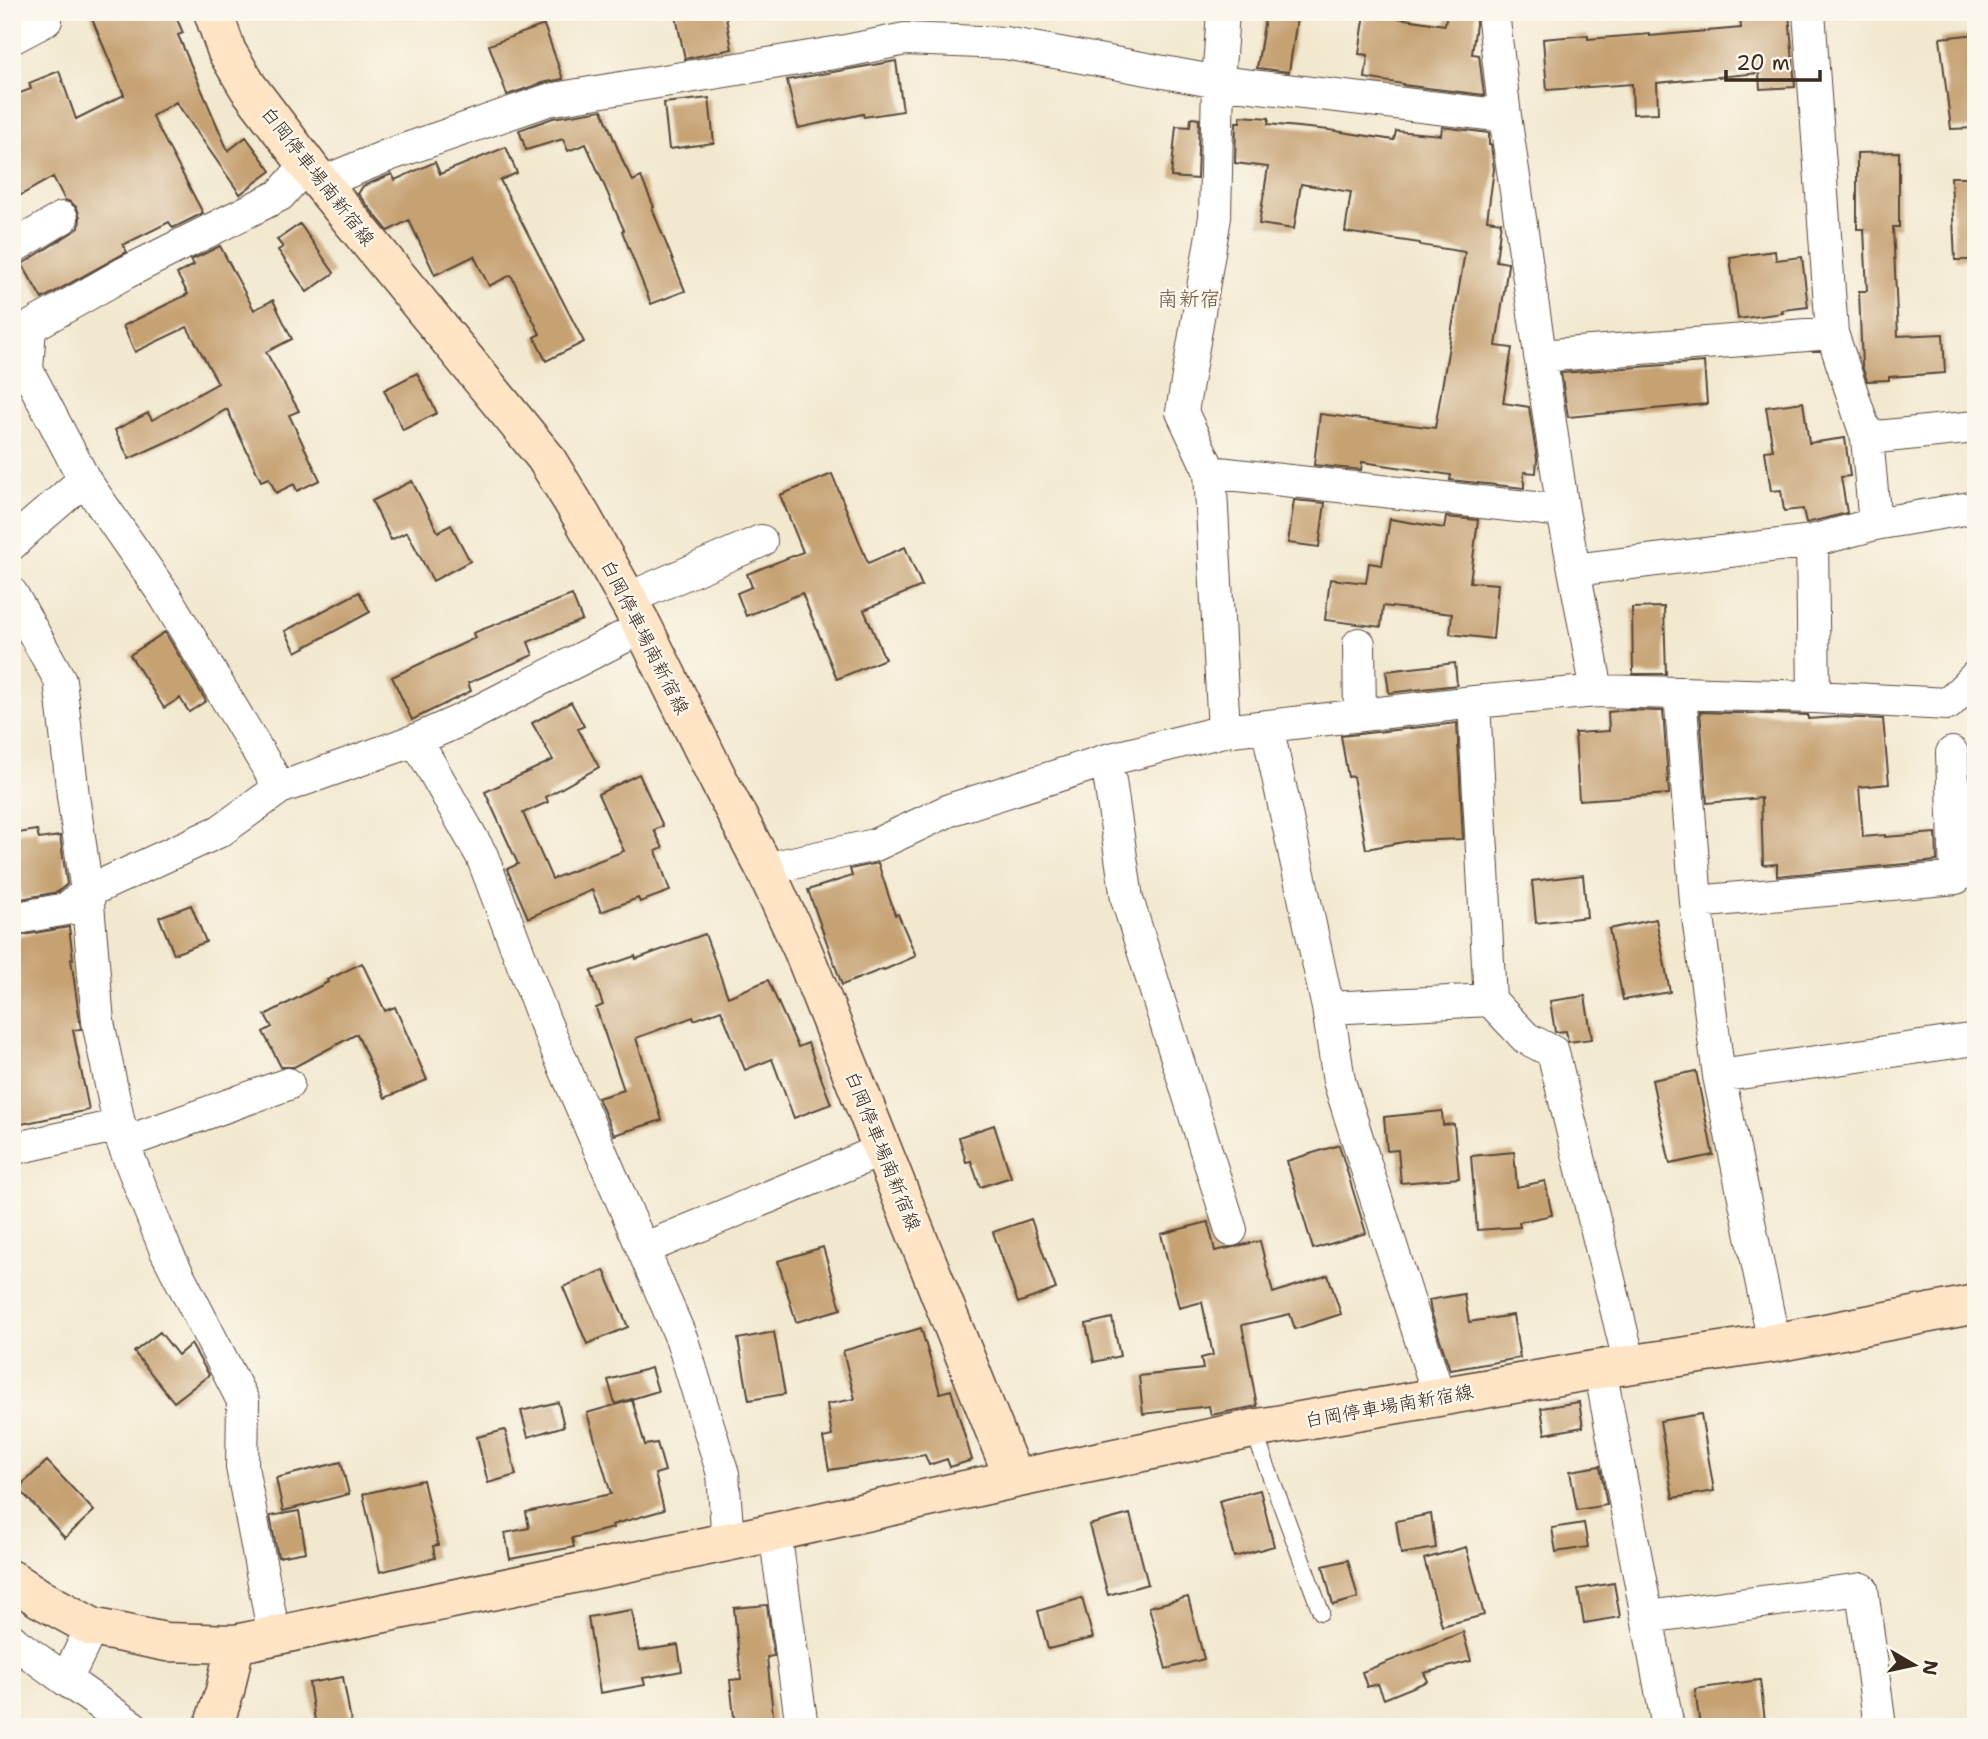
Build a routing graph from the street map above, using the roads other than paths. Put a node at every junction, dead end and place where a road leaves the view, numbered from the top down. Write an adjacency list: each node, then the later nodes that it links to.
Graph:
1 (212, 12): 9 (main road, 白岡停車場南新宿線)
2 (1223, 12): 7 (street)
3 (1493, 12): 8 (street)
4 (1809, 12): 13 (street)
5 (46, 20): 6 (street)
6 (12, 38)
7 (1218, 82): 8 (street); 9 (street); 17 (street)
8 (1505, 116): 14 (street)
9 (314, 174): 12 (street); 27 (main road, 白岡停車場南新宿線)
10 (62, 218): 11 (street)
11 (12, 248)
12 (21, 318): 18 (street)
13 (1832, 333): 14 (street); 16 (street)
14 (1540, 356): 20 (street)
15 (1976, 427): 16 (street)
16 (1867, 438): 21 (street)
17 (1210, 472): 20 (street); 36 (street)
18 (84, 478): 24 (street); 40 (street)
19 (1976, 508): 21 (street)
20 (1563, 511): 25 (street)
21 (1875, 524): 23 (street)
22 (761, 541): 27 (street)
23 (1812, 541): 25 (street); 32 (street)
24 (12, 544)
25 (1574, 570): 30 (street)
26 (12, 594): 42 (street)
27 (635, 613): 37 (street); 41 (main road, 白岡停車場南新宿線)
28 (1359, 644): 34 (street)
29 (1976, 676): 32 (street)
30 (1597, 691): 31 (street); 33 (street)
31 (1680, 693): 32 (street); 43 (street)
32 (1814, 696)
33 (1474, 702): 34 (street); 45 (street)
34 (1360, 715): 35 (street)
35 (1267, 726): 36 (street); 46 (street)
36 (1224, 731): 39 (street)
37 (416, 740): 40 (street); 54 (street)
38 (1952, 753): 43 (street)
39 (1107, 760): 41 (street); 53 (street)
40 (281, 788): 42 (street)
41 (765, 869): 52 (main road, 白岡停車場南新宿線)
42 (87, 892): 44 (street); 50 (street)
43 (1696, 902): 48 (street)
44 (12, 919)
45 (1490, 1000): 46 (street); 57 (street)
46 (1328, 1008): 58 (street)
47 (1976, 1039): 48 (street)
48 (1719, 1076): 56 (street)
49 (288, 1084): 50 (street)
50 (121, 1134): 51 (street); 67 (street)
51 (12, 1149)
52 (882, 1150): 54 (street); 60 (main road, 白岡停車場南新宿線)
53 (1231, 1230)
54 (643, 1249): 62 (street)
55 (1976, 1304): 56 (main road, 白岡停車場南新宿線)
56 (1774, 1343): 57 (main road, 白岡停車場南新宿線)
57 (1615, 1367): 58 (main road, 白岡停車場南新宿線); 65 (street)
58 (1439, 1397): 59 (main road, 白岡停車場南新宿線)
59 (1253, 1429): 60 (main road, 白岡停車場南新宿線); 64 (lane)
60 (1014, 1479): 61 (main road)
61 (775, 1532): 62 (main road); 73 (street)
62 (728, 1541): 67 (main road)
63 (12, 1580): 66 (main road)
64 (1321, 1612)
65 (1647, 1617): 74 (street); 75 (street)
66 (92, 1627): 69 (main road); 70 (street)
67 (274, 1636): 69 (main road)
68 (12, 1640): 70 (street)
69 (234, 1644): 72 (main road)
70 (66, 1680): 71 (street)
71 (134, 1727)
72 (213, 1727)
73 (802, 1727)
74 (1668, 1727)
75 (1880, 1727)

